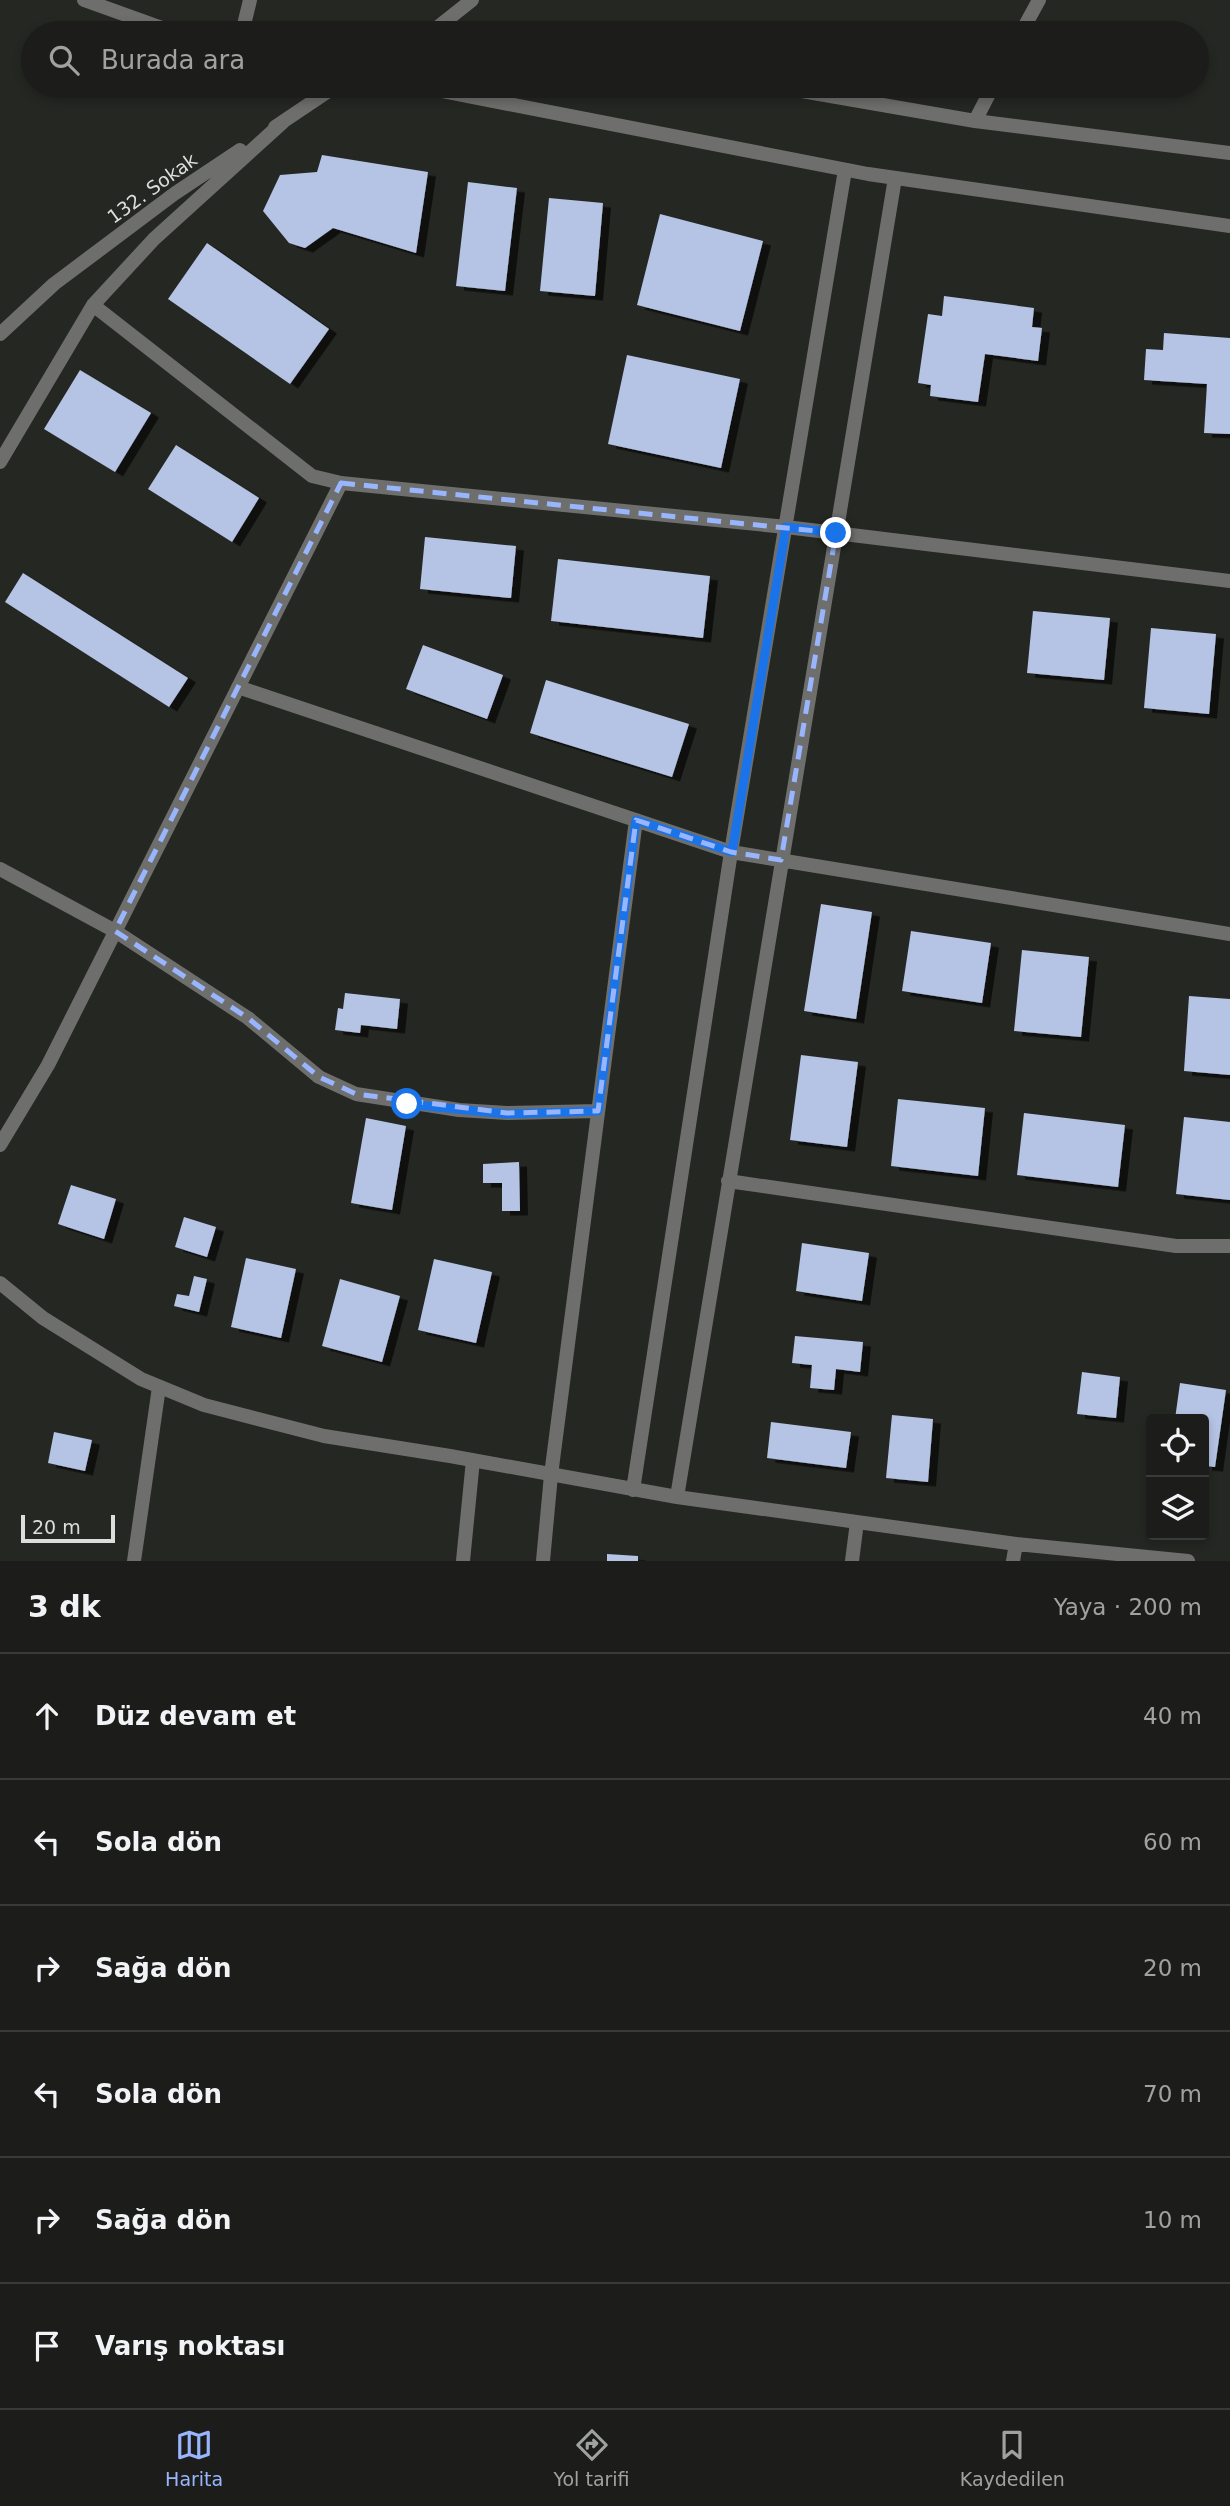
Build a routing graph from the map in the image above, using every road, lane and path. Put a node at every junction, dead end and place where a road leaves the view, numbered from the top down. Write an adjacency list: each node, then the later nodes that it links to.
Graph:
1 (84, 0): 5 (street)
2 (250, 0): 6 (street)
3 (472, 0): 7 (street)
4 (1038, 0): 8 (street)
5 (143, 21)
6 (245, 21)
7 (445, 21)
8 (1027, 21)
9 (318, 98): 14 (street, 132. Sokak)
10 (477, 98): 16 (street)
11 (842, 98): 13 (street)
12 (987, 98): 13 (street)
13 (975, 121): 15 (street)
14 (282, 122): 19 (street); 20 (street, 132. Sokak)
15 (1230, 153)
16 (845, 170): 17 (street); 23 (street)
17 (895, 178): 18 (street); 24 (street)
18 (1230, 226)
19 (93, 305): 21 (street); 22 (street)
20 (0, 334)
21 (0, 462)
22 (341, 483): 23 (street); 26 (street)
23 (786, 527): 24 (street); 28 (street)
24 (836, 533): 25 (street); 29 (street)
25 (1230, 581)
26 (238, 687): 27 (street); 31 (street)
27 (636, 820): 28 (street); 33 (street)
28 (732, 852): 29 (street); 41 (street)
29 (781, 860): 32 (street); 35 (street)
30 (0, 869): 31 (street)
31 (115, 930): 33 (street); 34 (street)
32 (1230, 934)
33 (598, 1111): 40 (street)
34 (0, 1145)
35 (728, 1181): 36 (street); 42 (street)
36 (1230, 1246)
37 (0, 1283): 38 (street)
38 (159, 1387): 39 (street); 45 (street)
39 (473, 1460): 40 (street); 46 (street)
40 (551, 1475): 41 (street); 47 (street)
41 (633, 1490): 42 (street)
42 (677, 1497): 43 (street)
43 (857, 1522): 44 (street); 48 (street)
44 (1016, 1544): 49 (street); 50 (street)
45 (134, 1561)
46 (463, 1561)
47 (543, 1561)
48 (852, 1561)
49 (1013, 1561)
50 (1188, 1561)

